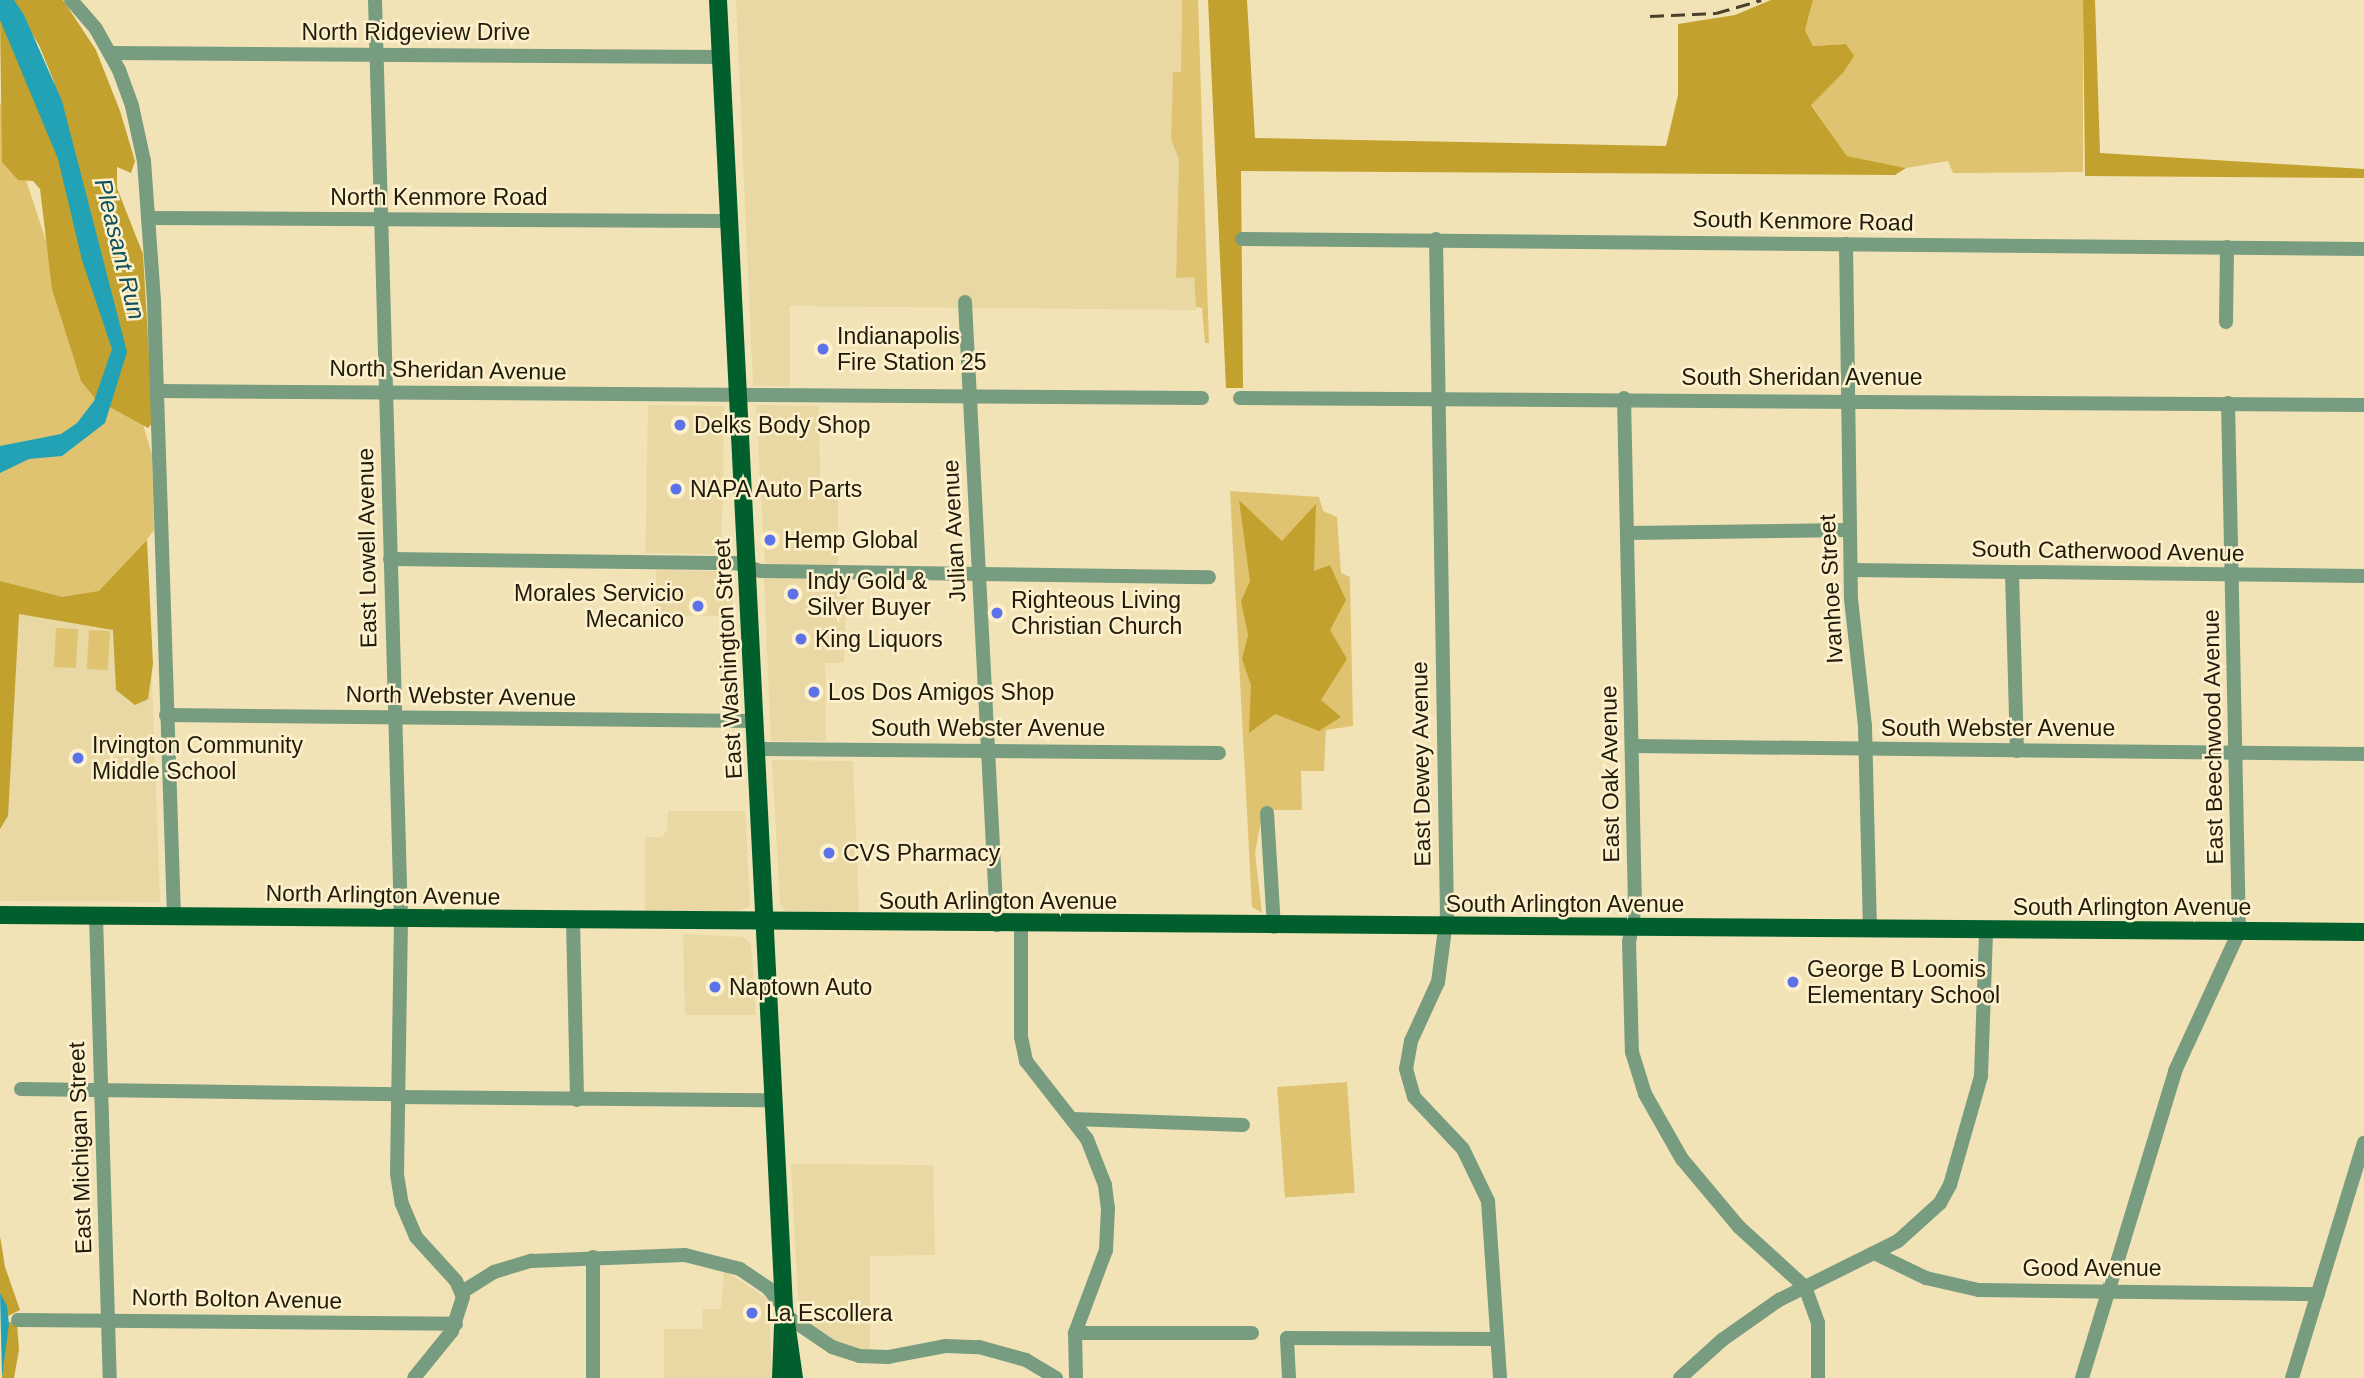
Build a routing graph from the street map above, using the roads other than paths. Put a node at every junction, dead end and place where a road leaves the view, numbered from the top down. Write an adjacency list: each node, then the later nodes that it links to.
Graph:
1 (71, 0): 4 (street)
2 (375, 0): 5 (street, East Lowell Avenue)
3 (718, 0): 6 (main road, East Washington Street)
4 (110, 53): 5 (street, North Ridgeview Drive); 7 (street)
5 (377, 55): 6 (street, North Ridgeview Drive); 8 (street, East Lowell Avenue)
6 (721, 57): 9 (main road, East Washington Street)
7 (148, 218): 8 (street, North Kenmore Road); 17 (street)
8 (380, 219): 9 (street, North Kenmore Road); 18 (street, East Lowell Avenue)
9 (729, 221): 19 (main road, East Washington Street)
10 (1242, 239): 11 (street, South Kenmore Road)
11 (1436, 239): 12 (street, South Kenmore Road); 23 (street, East Dewey Avenue)
12 (1846, 244): 13 (street, South Kenmore Road); 25 (street, Ivanhoe Street)
13 (2227, 247): 14 (street, South Kenmore Road); 16 (street)
14 (2364, 249)
15 (965, 302): 20 (street, Julian Avenue)
16 (2227, 322)
17 (157, 391): 18 (street, North Sheridan Avenue); 38 (street)
18 (385, 392): 19 (street, North Sheridan Avenue); 30 (street, East Lowell Avenue)
19 (739, 395): 20 (street); 31 (main road, East Washington Street)
20 (969, 396): 21 (street); 33 (street, Julian Avenue)
21 (1202, 398)
22 (1240, 398): 23 (street, South Sheridan Avenue)
23 (1437, 398): 24 (street, South Sheridan Avenue); 59 (street, East Dewey Avenue)
24 (1624, 398): 25 (street, South Sheridan Avenue); 29 (street, East Oak Avenue)
25 (1846, 400): 26 (street, South Sheridan Avenue); 28 (street, Ivanhoe Street)
26 (2228, 403): 27 (street, South Sheridan Avenue); 35 (street, East Beechwood Avenue)
27 (2364, 405)
28 (1850, 530): 29 (street); 32 (street, Ivanhoe Street)
29 (1628, 533): 41 (street, East Oak Avenue)
30 (390, 559): 31 (street); 39 (street, East Lowell Avenue)
31 (748, 568): 33 (street); 40 (main road, East Washington Street)
32 (1851, 570): 34 (street, South Catherwood Avenue); 43 (street, Ivanhoe Street)
33 (980, 573): 37 (street); 44 (street, Julian Avenue)
34 (2012, 573): 35 (street, South Catherwood Avenue); 45 (street)
35 (2232, 575): 36 (street, South Catherwood Avenue); 46 (street, East Beechwood Avenue)
36 (2364, 576)
37 (1209, 577)
38 (166, 715): 39 (street, North Webster Avenue); 52 (street)
39 (395, 719): 40 (street, North Webster Avenue); 53 (street, East Lowell Avenue)
40 (756, 722): 42 (main road, East Washington Street)
41 (1633, 746): 43 (street, South Webster Avenue); 60 (street, East Oak Avenue)
42 (757, 750): 44 (street, South Webster Avenue); 55 (main road, East Washington Street)
43 (1866, 750): 45 (street, South Webster Avenue); 61 (street, Ivanhoe Street)
44 (988, 751): 47 (street, South Webster Avenue); 56 (street, Julian Avenue)
45 (2017, 751): 46 (street, South Webster Avenue)
46 (2236, 752): 48 (street, South Webster Avenue); 63 (street, East Beechwood Avenue)
47 (1219, 753)
48 (2364, 754)
49 (1267, 813): 58 (street)
50 (0, 915): 51 (main road, North Arlington Avenue)
51 (96, 916): 52 (main road, North Arlington Avenue); 66 (street, East Michigan Street)
52 (174, 917): 53 (main road, North Arlington Avenue)
53 (401, 919): 54 (main road, North Arlington Avenue); 67 (street, East Lowell Avenue)
54 (573, 921): 55 (main road, North Arlington Avenue); 68 (street)
55 (766, 923): 56 (main road, South Arlington Avenue); 69 (main road, East Washington Street)
56 (996, 925): 57 (main road, South Arlington Avenue)
57 (1021, 925): 58 (main road, South Arlington Avenue); 70 (street)
58 (1274, 927): 59 (main road, South Arlington Avenue)
59 (1446, 928): 60 (main road, South Arlington Avenue); 85 (street, East Dewey Avenue)
60 (1632, 929): 61 (main road, South Arlington Avenue); 75 (street, East Oak Avenue)
61 (1870, 930): 62 (main road, South Arlington Avenue)
62 (1986, 930): 63 (main road, South Arlington Avenue); 73 (street)
63 (2239, 932): 64 (main road, South Arlington Avenue); 76 (street, East Beechwood Avenue)
64 (2364, 932)
65 (21, 1089): 66 (street)
66 (102, 1090): 67 (street); 81 (street, East Michigan Street)
67 (398, 1096): 68 (street); 77 (street, East Lowell Avenue)
68 (577, 1100): 69 (street)
69 (774, 1100): 79 (main road, East Washington Street)
70 (1073, 1119): 71 (street); 83 (street)
71 (1243, 1125)
72 (2364, 1143): 78 (street)
73 (1874, 1253): 75 (street); 76 (street, Good Avenue)
74 (593, 1257): 77 (street); 79 (street); 88 (street)
75 (1803, 1285): 95 (street); 96 (street, East Oak Avenue)
76 (2109, 1290): 78 (street, Good Avenue); 97 (street, East Beechwood Avenue)
77 (462, 1292): 82 (street)
78 (2318, 1294): 98 (street)
79 (785, 1312): 89 (main road, East Washington Street); 90 (main road, East Washington Street); 91 (street)
80 (18, 1320): 81 (street, North Bolton Avenue)
81 (108, 1320): 82 (street, North Bolton Avenue); 86 (street, East Michigan Street)
82 (456, 1324): 87 (street)
83 (1075, 1333): 84 (street); 92 (street)
84 (1252, 1334)
85 (1497, 1339): 93 (street); 94 (street, East Dewey Avenue)
86 (110, 1378)
87 (414, 1378)
88 (593, 1378)
89 (780, 1378)
90 (794, 1378)
91 (1056, 1378)
92 (1076, 1378)
93 (1289, 1378)
94 (1500, 1378)
95 (1680, 1378)
96 (1818, 1378)
97 (2082, 1378)
98 (2292, 1378)

